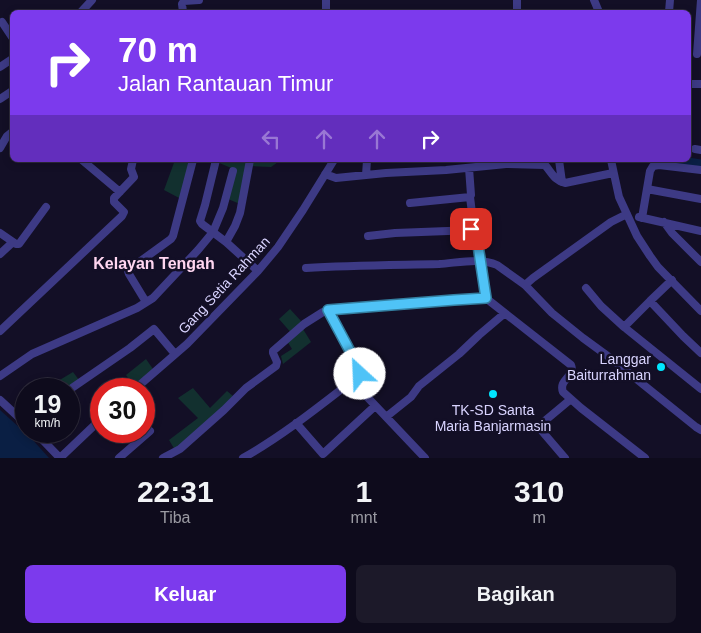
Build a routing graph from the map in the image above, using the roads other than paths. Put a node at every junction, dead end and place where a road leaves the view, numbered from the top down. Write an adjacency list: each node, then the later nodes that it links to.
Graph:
1 (92, 0): 4 (street)
2 (199, 0): 5 (street)
3 (701, 0): 8 (street)
4 (83, 10)
5 (183, 10)
6 (2, 22): 7 (street)
7 (10, 34)
8 (696, 54)
9 (10, 134): 10 (street)
10 (0, 148)
11 (86, 162): 29 (street)
12 (133, 162): 29 (street)
13 (192, 162): 54 (street)
14 (216, 162): 39 (street)
15 (250, 162): 43 (street)
16 (333, 162): 25 (street, Gang Setia Rahman)
17 (366, 162): 26 (street)
18 (510, 162): 21 (street); 27 (street)
19 (559, 162): 27 (street)
20 (611, 162): 24 (street)
21 (469, 168): 26 (street); 30 (street)
22 (701, 170): 28 (street)
23 (233, 171): 39 (street)
24 (613, 173): 27 (street); 34 (street)
25 (325, 174): 26 (street); 48 (street, Gang Setia Rahman)
26 (366, 175)
27 (562, 182)
28 (647, 189): 31 (street); 35 (street)
29 (120, 192): 59 (street)
30 (470, 197): 32 (street); 37 (street)
31 (701, 199)
32 (410, 203)
33 (46, 207): 42 (street)
34 (628, 216): 35 (street); 49 (street); 50 (street)
35 (642, 218): 36 (street)
36 (664, 222): 38 (street); 46 (street)
37 (474, 230): 41 (street); 45 (street)
38 (701, 230)
39 (213, 232): 43 (street); 54 (street)
40 (0, 233): 42 (street)
41 (368, 236)
42 (13, 242): 44 (street)
43 (226, 242): 48 (street)
44 (0, 254)
45 (480, 261): 47 (street); 50 (street); 52 (street)
46 (701, 262)
47 (306, 268)
48 (258, 271): 61 (street, Gang Setia Rahman)
49 (672, 280): 53 (street); 56 (street)
50 (525, 285): 74 (street)
51 (586, 288): 58 (street)
52 (486, 298): 55 (street); 57 (street)
53 (650, 301): 58 (street); 60 (street)
54 (146, 302): 62 (street)
55 (328, 310): 64 (street); 79 (street)
56 (701, 311)
57 (505, 313): 67 (street); 71 (street)
58 (624, 326): 66 (street)
59 (0, 331)
60 (701, 353)
61 (175, 354): 63 (street, Gang Setia Rahman); 65 (street)
62 (0, 376)
63 (148, 378)
64 (352, 381): 69 (street); 72 (street)
65 (80, 382)
66 (701, 389)
67 (571, 399): 82 (street); 83 (street)
68 (0, 400): 70 (street)
69 (375, 406): 71 (street); 72 (street)
70 (15, 414)
71 (386, 417): 81 (street)
72 (296, 423): 80 (street)
73 (90, 429): 77 (street)
74 (701, 430)
75 (46, 443): 77 (street)
76 (136, 443): 78 (street)
77 (60, 458)
78 (118, 458)
79 (163, 458)
80 (243, 458)
81 (425, 458)
82 (564, 458)
83 (645, 458)

